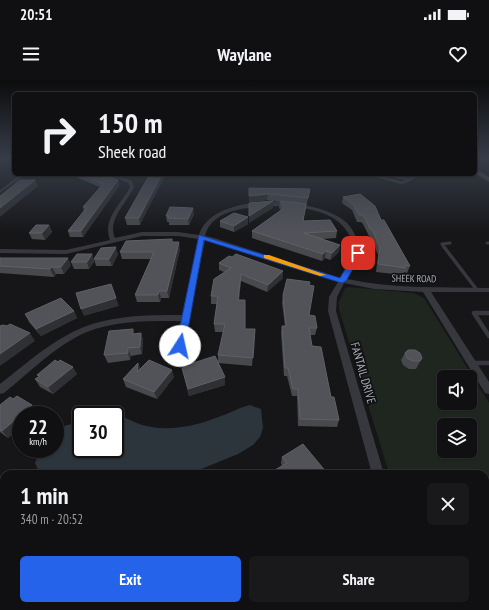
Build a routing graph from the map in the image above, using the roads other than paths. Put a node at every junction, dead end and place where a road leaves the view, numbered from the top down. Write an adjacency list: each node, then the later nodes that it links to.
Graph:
1 (12, 183): 3 (street)
2 (130, 183): 5 (street)
3 (0, 192)
4 (202, 237): 5 (street, SHEEK ROAD); 10 (street, SHEEK ROAD); 10 (street, FANTAIL DRIVE); 15 (street, FANTAIL DRIVE)
5 (113, 240): 7 (street, SHEEK ROAD)
6 (450, 242): 8 (lane)
7 (0, 251)
8 (448, 253): 9 (lane); 12 (lane)
9 (456, 253)
10 (342, 281): 11 (street, SHEEK ROAD); 22 (street, FANTAIL DRIVE)
11 (425, 289): 12 (street, SHEEK ROAD); 18 (street)
12 (477, 290): 13 (street, SHEEK ROAD)
13 (489, 290)
14 (489, 313): 16 (lane)
15 (185, 318): 17 (street, FANTAIL DRIVE); 20 (street)
16 (489, 336)
17 (180, 346)
18 (471, 363): 19 (lane); 21 (street)
19 (489, 363)
20 (0, 390)
21 (489, 390)
22 (377, 470)

